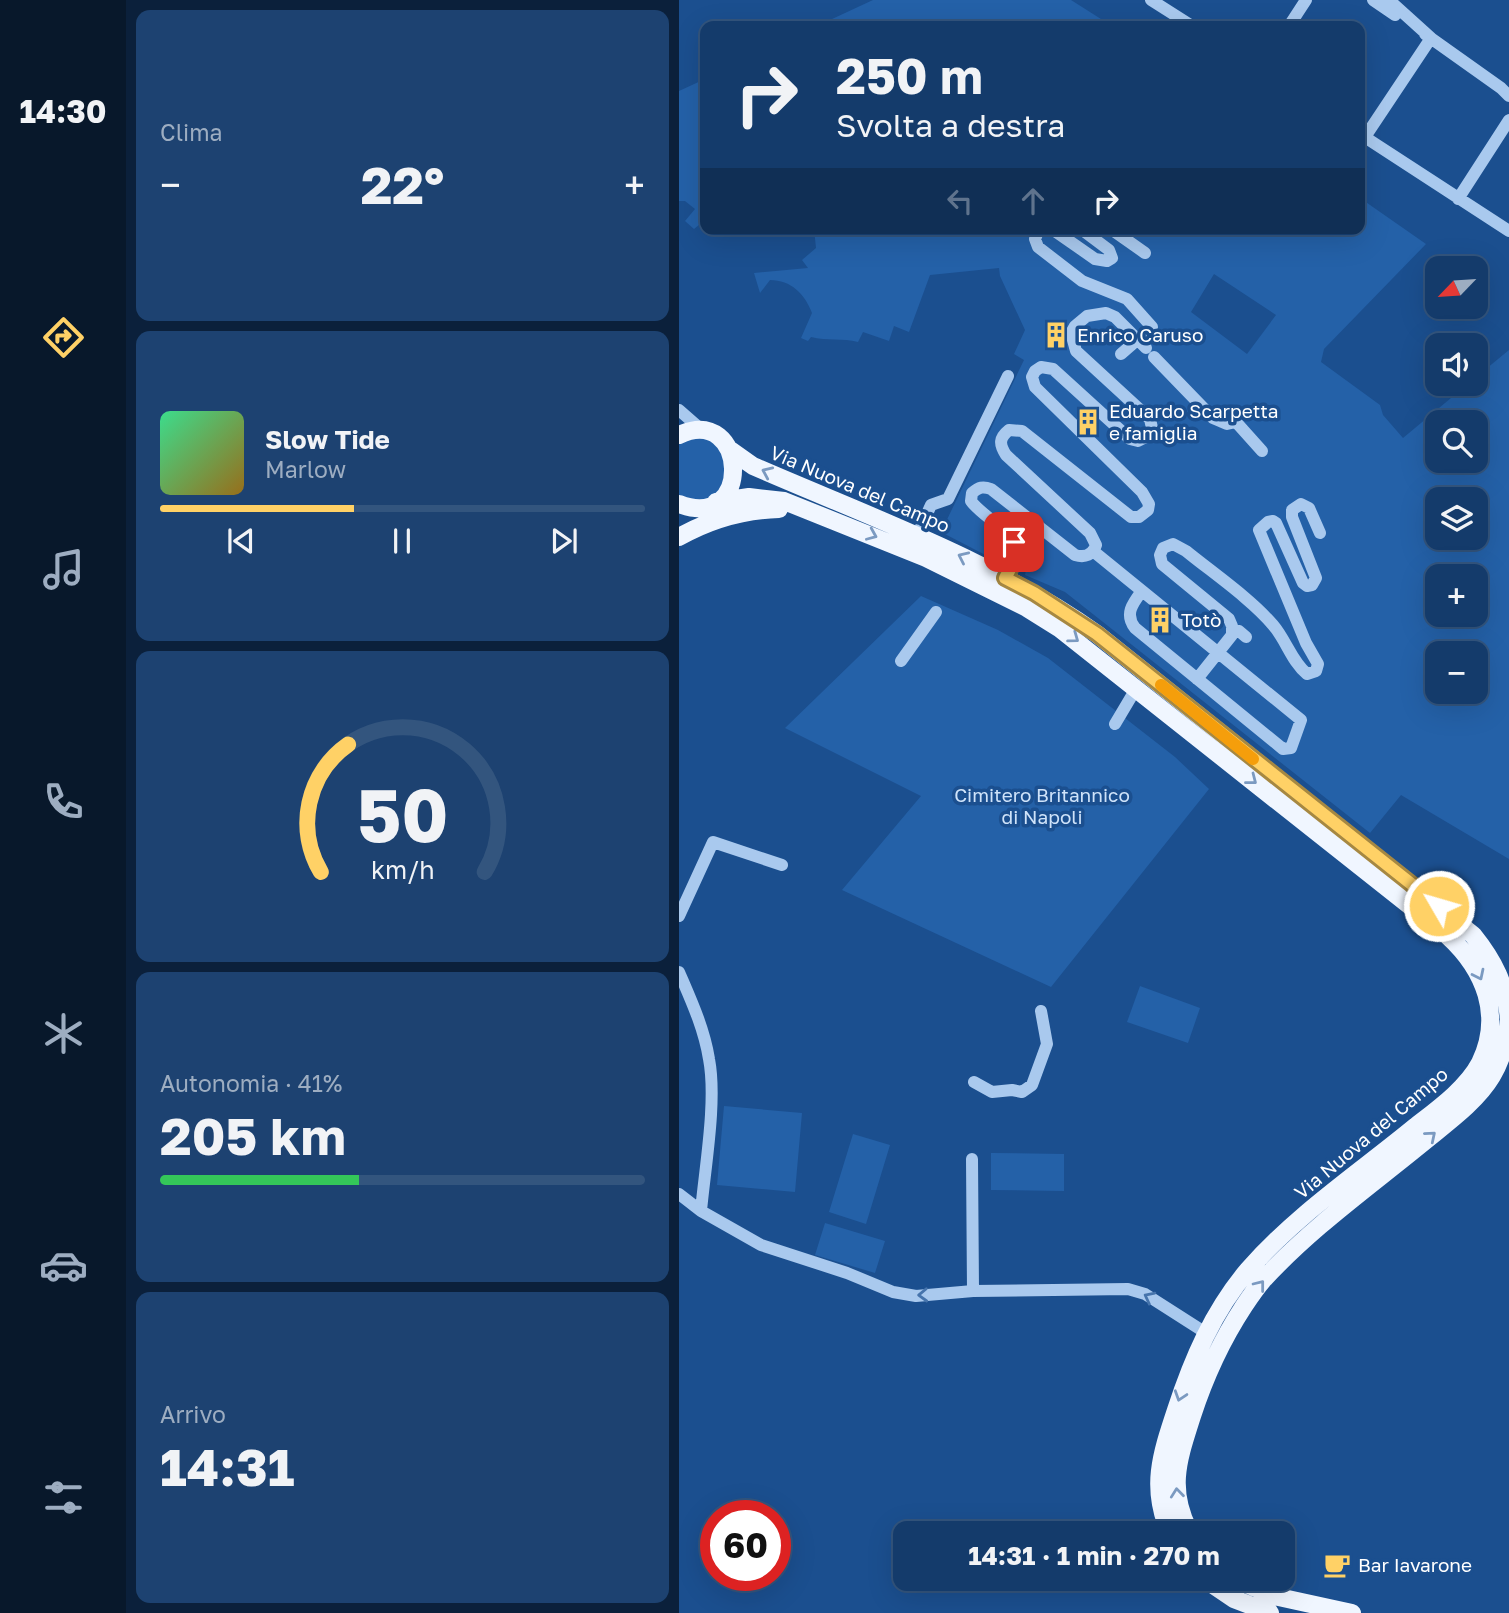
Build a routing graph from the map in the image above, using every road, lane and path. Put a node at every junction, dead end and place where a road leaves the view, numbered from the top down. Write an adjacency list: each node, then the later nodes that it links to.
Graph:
1 (1306, 0): 6 (street)
2 (1373, 0): 7 (street)
3 (1388, 0): 7 (street)
4 (1156, 1): 5 (street)
5 (1185, 21)
6 (1292, 21)
7 (1431, 38): 8 (street); 10 (street)
8 (1509, 96)
9 (1509, 120): 12 (street)
10 (1365, 131)
11 (1365, 137): 12 (street)
12 (1458, 199): 13 (street)
13 (1509, 232)
14 (1037, 235): 19 (street)
15 (1061, 235): 16 (street)
16 (1089, 235)
17 (1120, 235): 18 (street)
18 (1145, 253)
19 (1146, 348): 20 (street); 26 (street); 34 (street)
20 (1121, 354)
21 (1008, 376): 32 (street)
22 (679, 410): 23 (street)
23 (703, 431): 24 (main road); 25 (main road, Via Nuova del Campo)
24 (679, 435)
25 (729, 449): 28 (main road); 32 (main road, Via Nuova del Campo, one-way to 25)
26 (1262, 451)
27 (679, 503): 28 (main road)
28 (711, 504): 29 (main road, Via Nuova del Campo); 30 (main road)
29 (808, 510): 33 (main road); 43 (main road, Via Nuova del Campo, one-way to 43)
30 (679, 528)
31 (1320, 533): 38 (street)
32 (917, 536): 35 (main road, Via Nuova del Campo, one-way to 32)
33 (679, 537)
34 (1093, 551): 35 (street); 36 (street)
35 (1005, 578): 49 (main road, Via Nuova del Campo)
36 (1142, 591): 40 (street); 42 (street)
37 (936, 612): 41 (street)
38 (1232, 630): 39 (street); 40 (street)
39 (1246, 636)
40 (1218, 652): 42 (street); 42 (street)
41 (901, 661)
42 (1197, 678)
43 (1137, 687): 44 (street); 55 (main road, Via Nuova del Campo, one-way to 55)
44 (1115, 724)
45 (782, 864): 46 (street)
46 (679, 916)
47 (679, 972): 53 (street)
48 (1041, 1011): 50 (street)
49 (1509, 1020): 55 (main road, Via Nuova del Campo, one-way to 49)
50 (974, 1082)
51 (972, 1159): 54 (street)
52 (679, 1194): 53 (street)
53 (701, 1211): 54 (street, one-way to 53)
54 (973, 1291): 55 (street, one-way to 54)
55 (1214, 1337): 56 (main road, Via Nuova del Campo, one-way to 56); 57 (main road, Via Nuova del Campo, one-way to 55)
56 (1166, 1521)
57 (1185, 1521)
58 (1222, 1591): 60 (main road)
59 (1262, 1591): 61 (main road)
60 (1270, 1613)
61 (1352, 1613)

